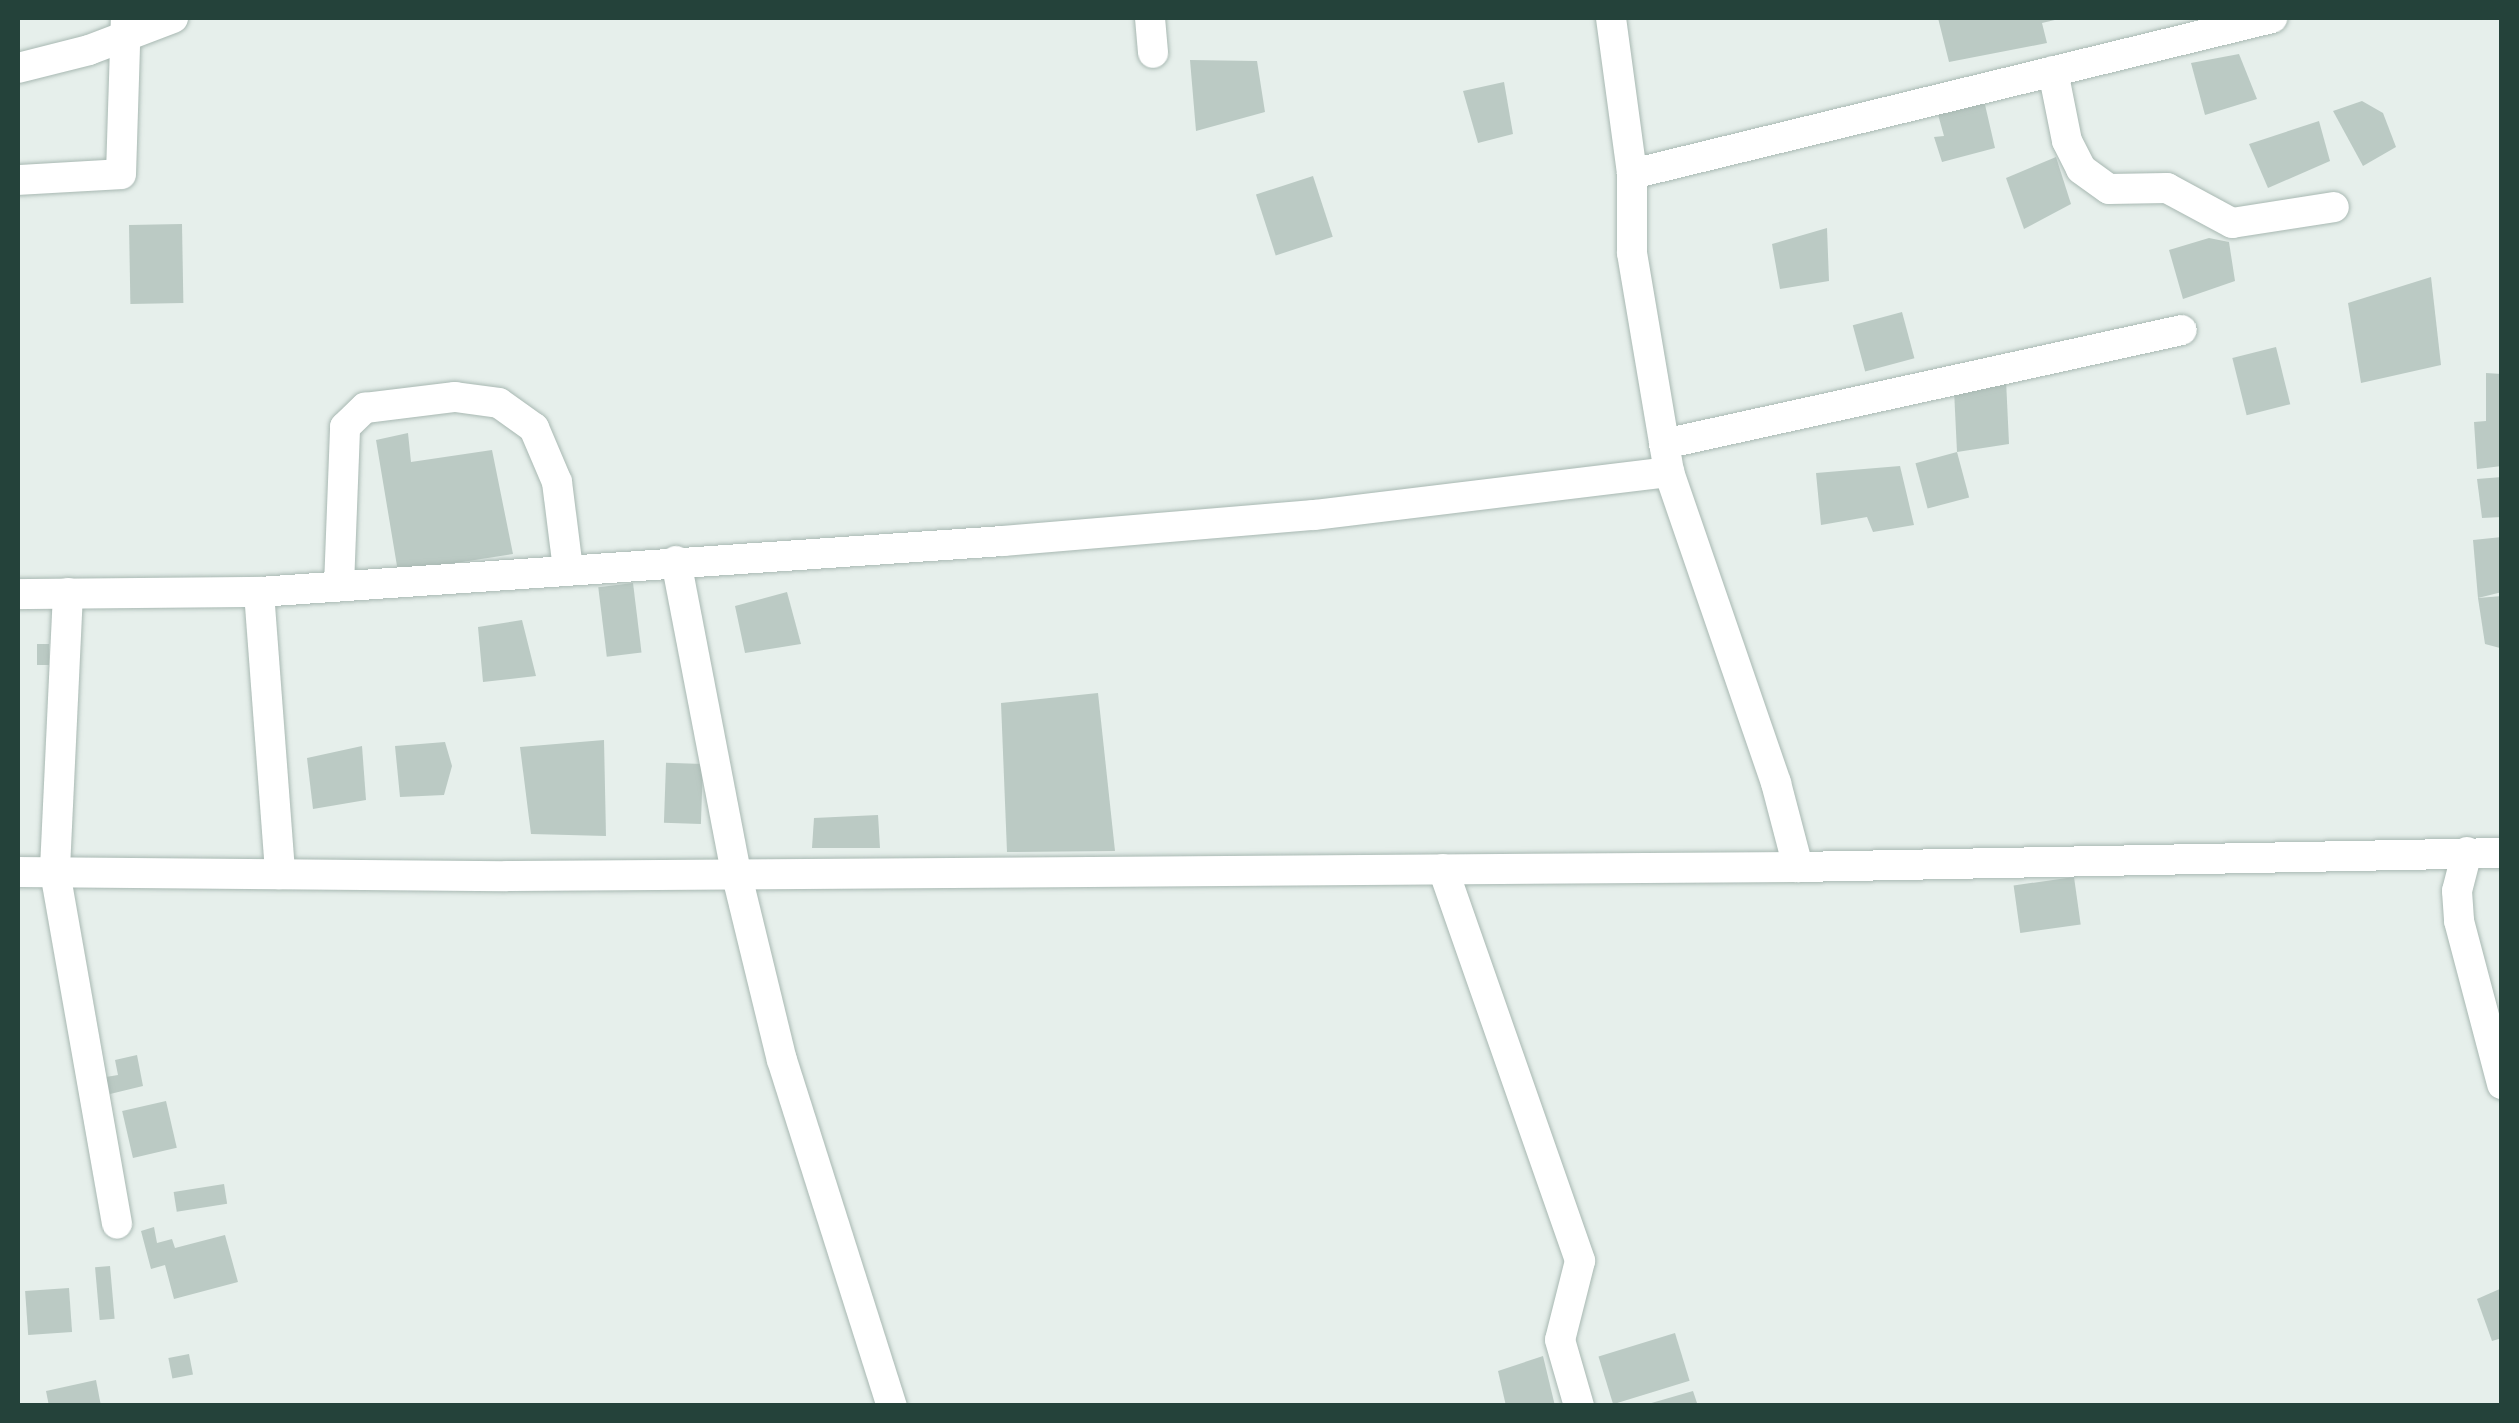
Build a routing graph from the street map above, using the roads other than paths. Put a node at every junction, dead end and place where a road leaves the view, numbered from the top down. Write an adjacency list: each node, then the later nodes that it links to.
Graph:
1 (173, 18): 5 (street)
2 (1150, 18): 6 (street)
3 (1611, 18): 9 (street)
4 (2272, 18): 8 (street)
5 (127, 26): 7 (street); 10 (street)
6 (1153, 53)
7 (18, 68)
8 (2053, 71): 9 (street); 11 (street)
9 (1632, 174): 13 (street)
10 (18, 180)
11 (2334, 207)
12 (2182, 330): 13 (street)
13 (1666, 458): 14 (street); 22 (street)
14 (676, 561): 15 (street); 26 (street)
15 (568, 569): 16 (street); 16 (street)
16 (339, 586): 17 (street)
17 (260, 592): 18 (street); 27 (street)
18 (68, 593): 19 (street); 25 (street)
19 (18, 594)
20 (2467, 852): 21 (street); 22 (street); 28 (street)
21 (2502, 853)
22 (1798, 867): 23 (street)
23 (1442, 870): 26 (street); 31 (street)
24 (18, 872): 25 (street)
25 (55, 872): 27 (street); 29 (street)
26 (736, 872): 27 (street); 30 (street)
27 (280, 874)
28 (2502, 1084)
29 (117, 1224)
30 (892, 1406)
31 (1579, 1406)

